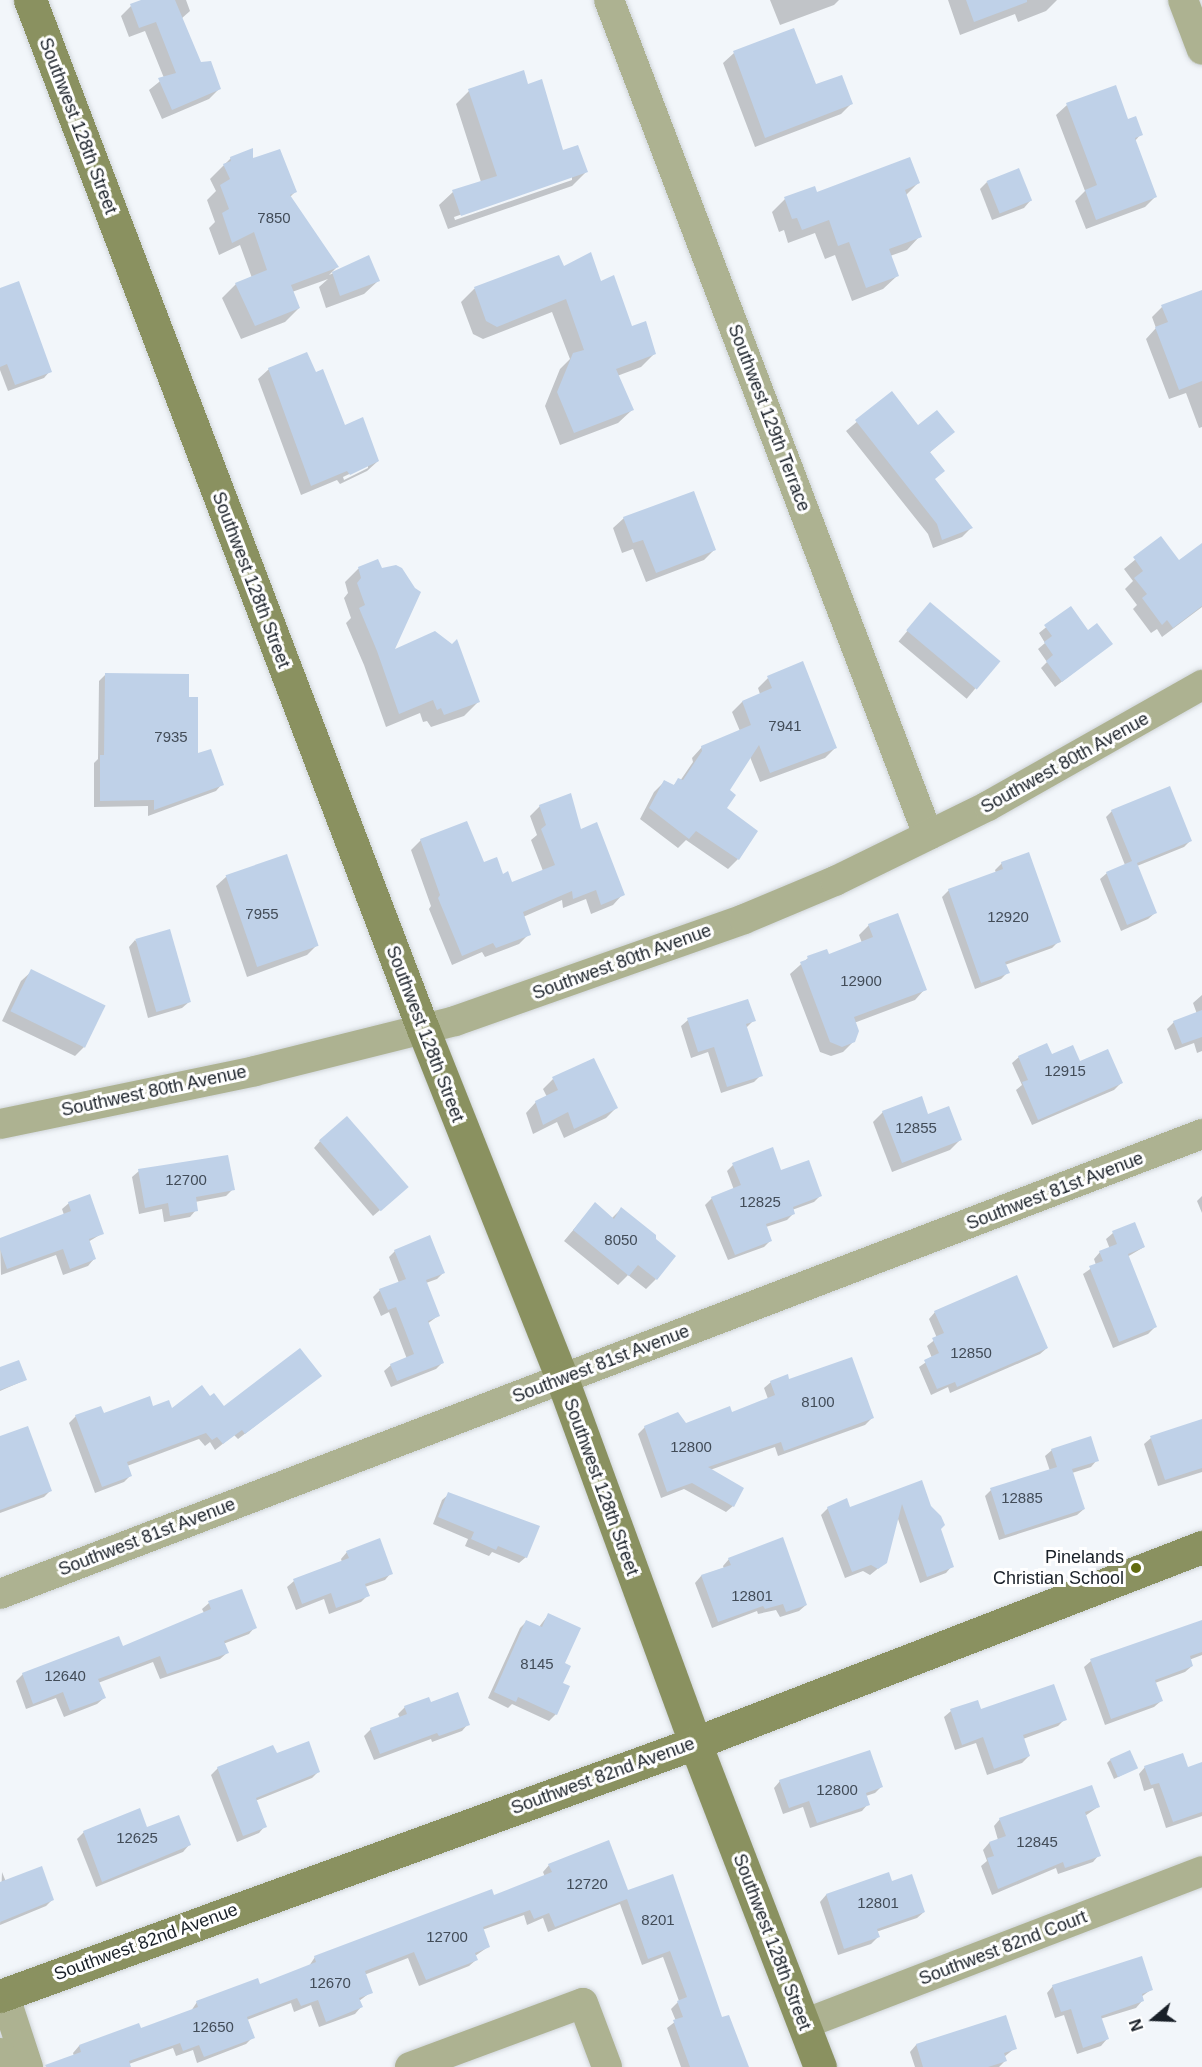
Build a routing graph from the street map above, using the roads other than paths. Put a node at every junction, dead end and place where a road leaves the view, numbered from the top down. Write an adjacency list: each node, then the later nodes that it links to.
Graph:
1 (30, 0): 7 (street, Southwest 128th Street)
2 (609, 0): 6 (street, Southwest 129th Terrace)
3 (1183, 0): 4 (street)
4 (1202, 50)
5 (1202, 685): 6 (street, Southwest 80th Avenue)
6 (928, 835): 7 (street, Southwest 80th Avenue)
7 (423, 1029): 8 (street, Southwest 80th Avenue); 10 (street, Southwest 128th Street)
8 (0, 1124)
9 (1202, 1134): 10 (street, Southwest 81st Avenue)
10 (562, 1379): 12 (street, Southwest 81st Avenue); 13 (street, Southwest 128th Street)
11 (1202, 1547): 13 (street, Southwest 82nd Avenue)
12 (0, 1594)
13 (695, 1743): 15 (street, Southwest 82nd Avenue); 16 (street, Southwest 128th Street)
14 (1202, 1871): 16 (street, Southwest 82nd Court)
15 (2, 1995): 19 (street)
16 (804, 2024): 22 (street, Southwest 128th Street)
17 (0, 2053): 18 (street)
18 (5, 2067)
19 (28, 2067)
20 (410, 2067): 21 (street)
21 (608, 2067)
22 (820, 2067)

